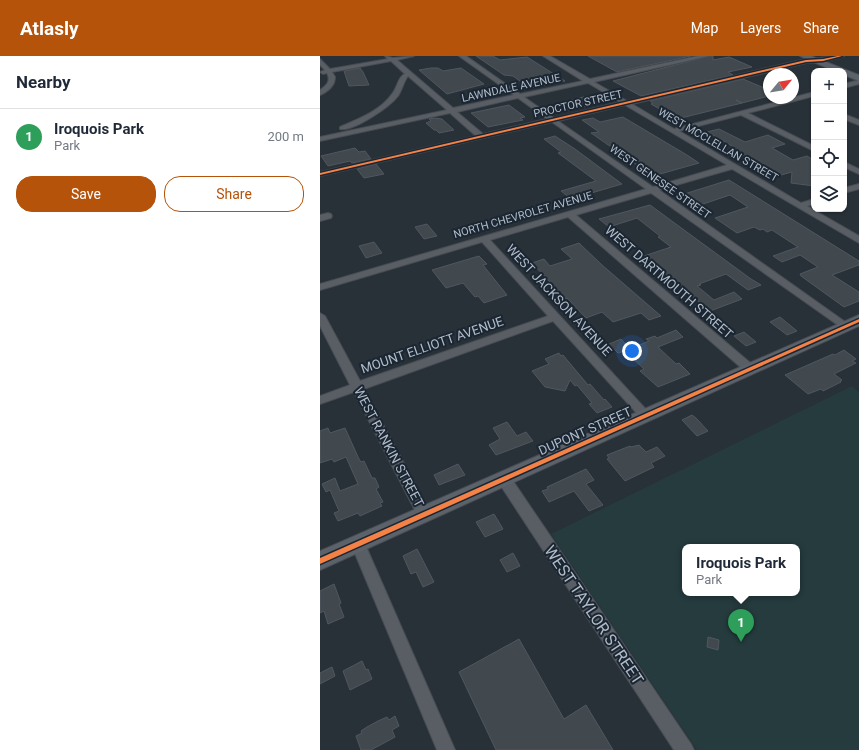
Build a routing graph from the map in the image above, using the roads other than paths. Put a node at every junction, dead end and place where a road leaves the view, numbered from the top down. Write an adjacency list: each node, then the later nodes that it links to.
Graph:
1 (411, 56): 7 (street)
2 (462, 56): 23 (street, WEST GENESEE STREET)
3 (546, 56): 15 (street, WEST MCCLELLAN STREET)
4 (706, 56): 15 (street, LAWNDALE AVENUE)
5 (804, 56): 9 (street)
6 (841, 56): 9 (street, PROCTOR STREET)
7 (390, 58): 11 (street); 12 (street)
8 (320, 61): 11 (street)
9 (816, 61): 10 (street); 26 (street, PROCTOR STREET)
10 (833, 68)
11 (324, 74): 18 (street); 21 (street)
12 (409, 74): 19 (street); 20 (street)
13 (847, 74): 14 (street)
14 (859, 78)
15 (589, 81): 23 (street, LAWNDALE AVENUE); 26 (street, WEST MCCLELLAN STREET)
16 (859, 82): 17 (street)
17 (847, 85)
18 (320, 87)
19 (424, 87): 20 (street); 27 (street)
20 (400, 89): 30 (street)
21 (320, 94)
22 (811, 95): 24 (street)
23 (519, 96): 27 (street, LAWNDALE AVENUE); 31 (street, WEST GENESEE STREET)
24 (802, 97): 25 (street); 28 (street)
25 (811, 102)
26 (626, 103): 31 (street, PROCTOR STREET); 34 (street, WEST MCCLELLAN STREET)
27 (451, 111): 33 (street, LAWNDALE AVENUE); 35 (street)
28 (742, 113): 34 (street); 38 (street)
29 (847, 117): 32 (street)
30 (360, 120): 33 (street); 36 (street)
31 (553, 120): 35 (street, PROCTOR STREET); 44 (street, WEST GENESEE STREET)
32 (859, 123)
33 (374, 127): 36 (street, LAWNDALE AVENUE)
34 (673, 131): 39 (street, WEST MCCLELLAN STREET)
35 (481, 136): 42 (street, PROCTOR STREET)
36 (328, 137): 37 (street, LAWNDALE AVENUE)
37 (320, 139)
38 (811, 148)
39 (733, 166): 44 (street, NORTH CHEVROLET AVENUE); 47 (street, WEST MCCLELLAN STREET)
40 (847, 166): 41 (street)
41 (859, 172)
42 (320, 174)
43 (859, 186): 45 (street)
44 (652, 190): 48 (street, NORTH CHEVROLET AVENUE); 54 (street, WEST GENESEE STREET)
45 (847, 190)
46 (811, 202): 47 (street)
47 (800, 206): 50 (street, WEST MCCLELLAN STREET)
48 (570, 214): 49 (street, NORTH CHEVROLET AVENUE); 55 (street, WEST DARTMOUTH STREET)
49 (484, 239): 51 (street, NORTH CHEVROLET AVENUE); 53 (street, WEST JACKSON AVENUE)
50 (859, 240)
51 (320, 287)
52 (320, 316): 56 (street, WEST RANKIN STREET)
53 (554, 317): 56 (street, MOUNT ELLIOTT AVENUE); 58 (street, WEST JACKSON AVENUE)
54 (853, 323): 55 (street, DUPONT STREET)
55 (750, 369): 58 (street, DUPONT STREET)
56 (357, 386): 57 (street, MOUNT ELLIOTT AVENUE); 60 (street, WEST RANKIN STREET)
57 (320, 400)
58 (646, 416): 59 (street, DUPONT STREET)
59 (504, 479): 60 (street, DUPONT STREET); 64 (street, WEST TAYLOR STREET)
60 (424, 514): 61 (street, DUPONT STREET)
61 (358, 544): 62 (street, DUPONT STREET); 63 (street)
62 (320, 561)
63 (446, 750)
64 (684, 750)

